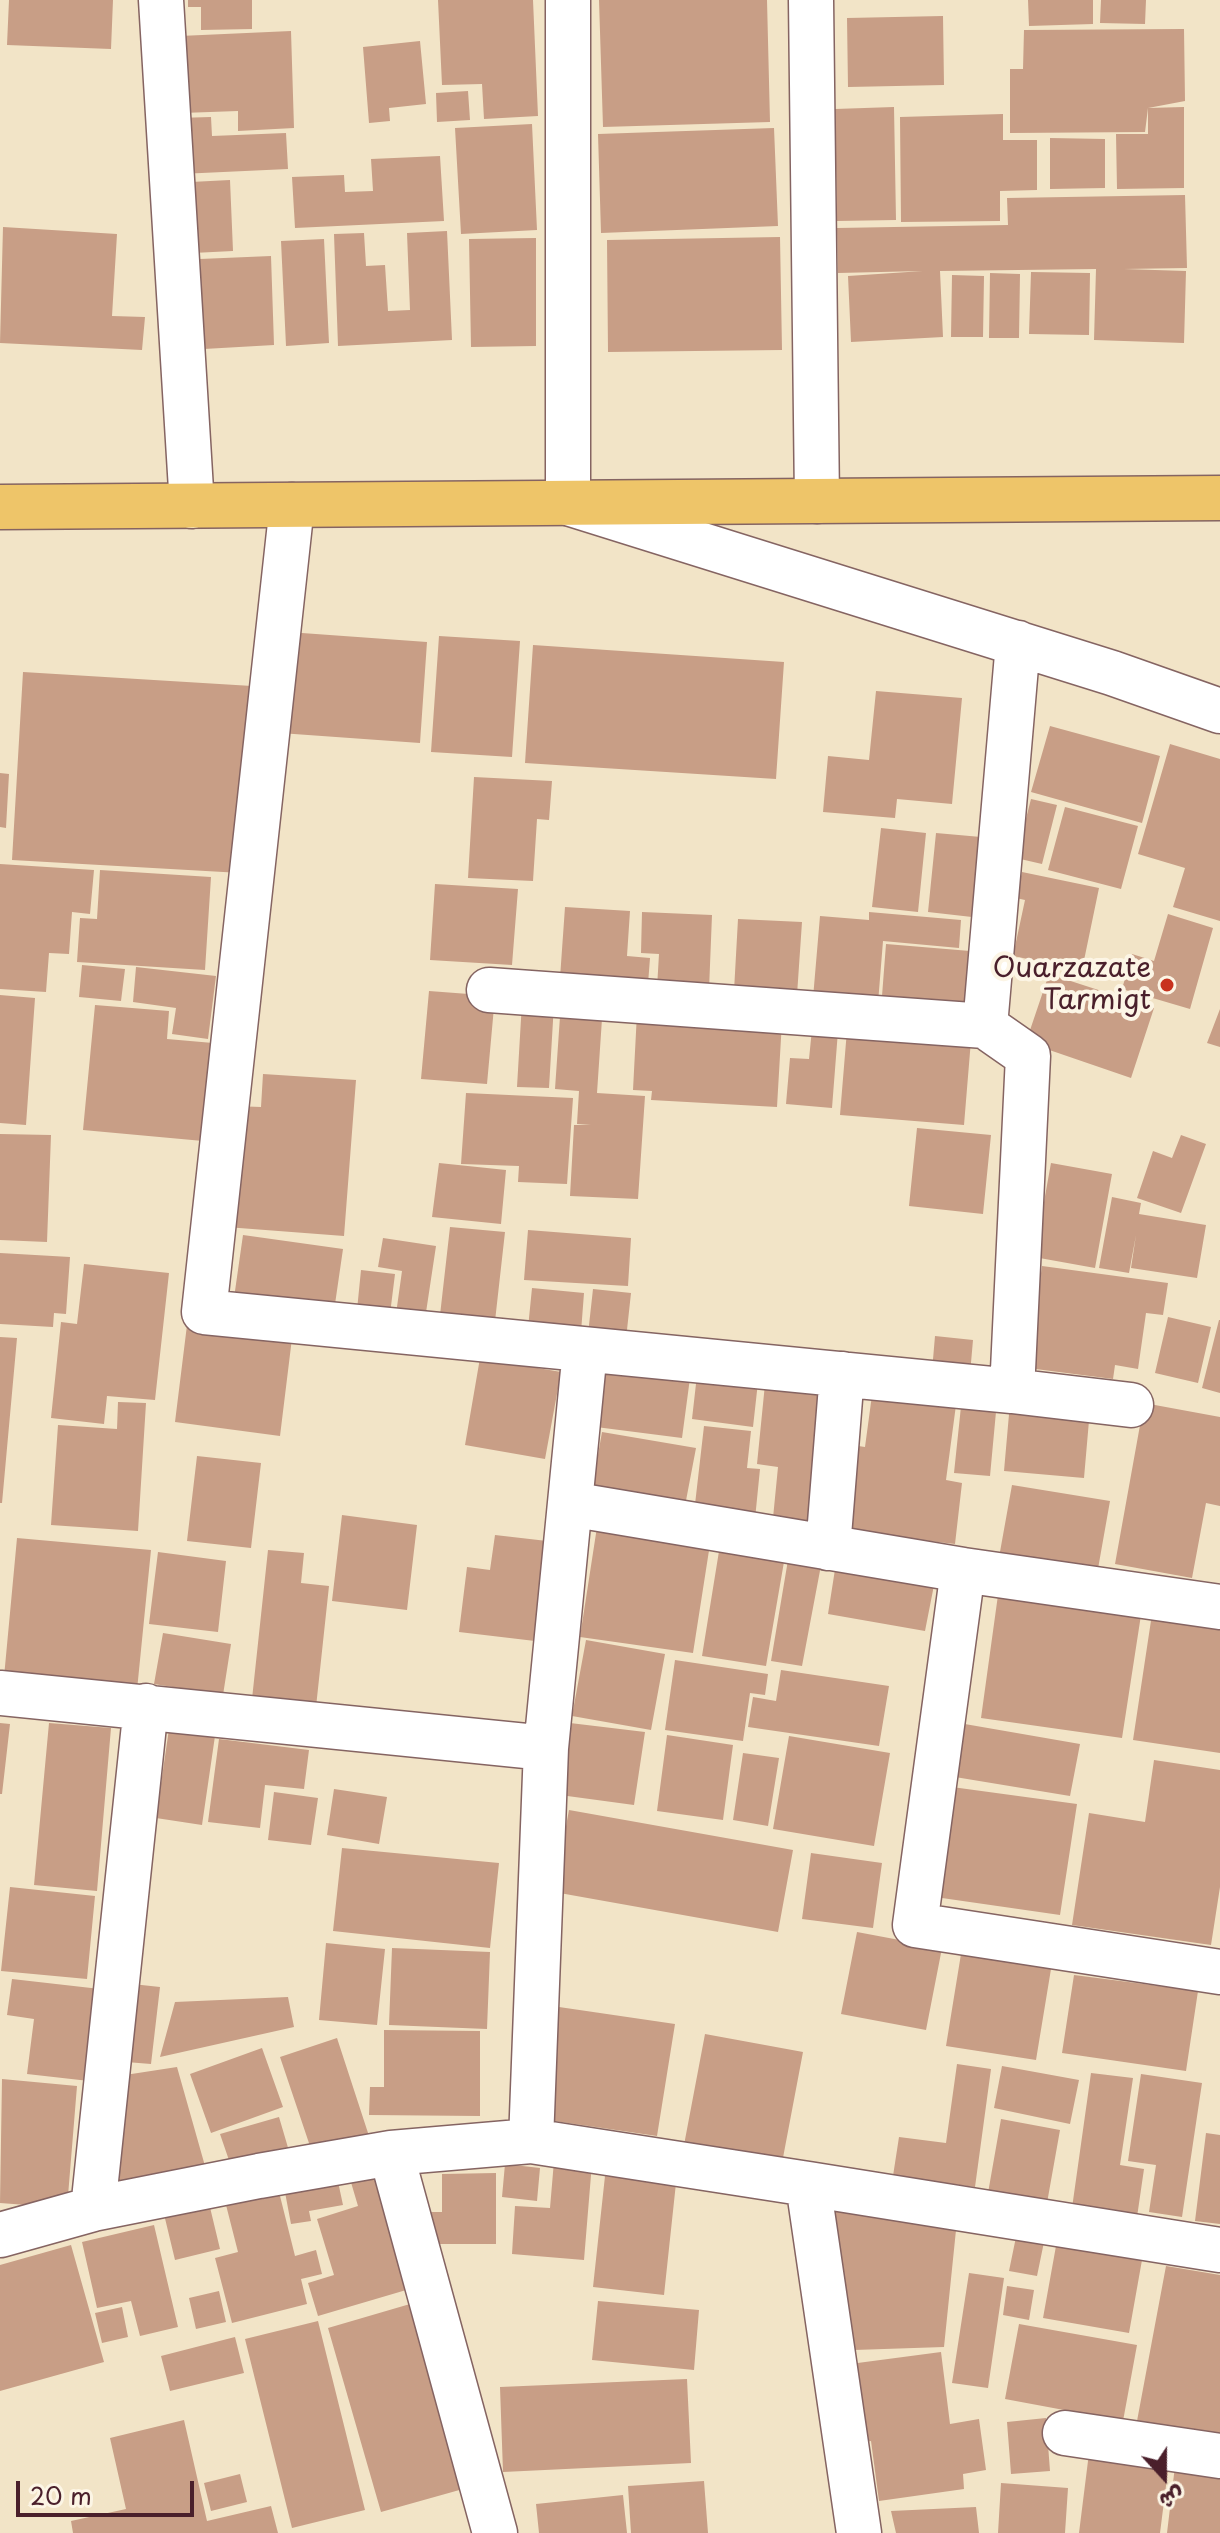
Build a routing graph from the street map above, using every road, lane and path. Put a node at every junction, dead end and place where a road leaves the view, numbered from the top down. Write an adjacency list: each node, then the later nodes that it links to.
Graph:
1 (161, 0): 8 (street)
2 (568, 0): 6 (street)
3 (811, 0): 5 (street)
4 (1220, 498): 5 (main road)
5 (817, 501): 6 (main road)
6 (568, 503): 7 (main road); 10 (street)
7 (292, 505): 8 (main road); 14 (street)
8 (192, 506): 9 (main road)
9 (0, 507)
10 (1018, 643): 11 (street); 13 (street)
11 (1220, 711)
12 (489, 990): 13 (street)
13 (985, 1026): 16 (street)
14 (585, 1350): 15 (street); 18 (street)
15 (842, 1374): 16 (street); 19 (street)
16 (1012, 1391): 17 (street)
17 (1131, 1405)
18 (570, 1504): 19 (street); 24 (street)
19 (828, 1548): 20 (street)
20 (963, 1570): 21 (street); 25 (street)
21 (1220, 1607)
22 (0, 1693): 23 (street)
23 (146, 1706): 24 (street); 29 (street)
24 (546, 1748): 26 (street)
25 (1220, 1972)
26 (531, 2141): 27 (street); 28 (street)
27 (391, 2153): 29 (street); 34 (street)
28 (808, 2184): 31 (street); 35 (street)
29 (93, 2209): 30 (street)
30 (0, 2235)
31 (1220, 2250)
32 (1065, 2433): 33 (street)
33 (1220, 2456)
34 (495, 2533)
35 (859, 2533)

